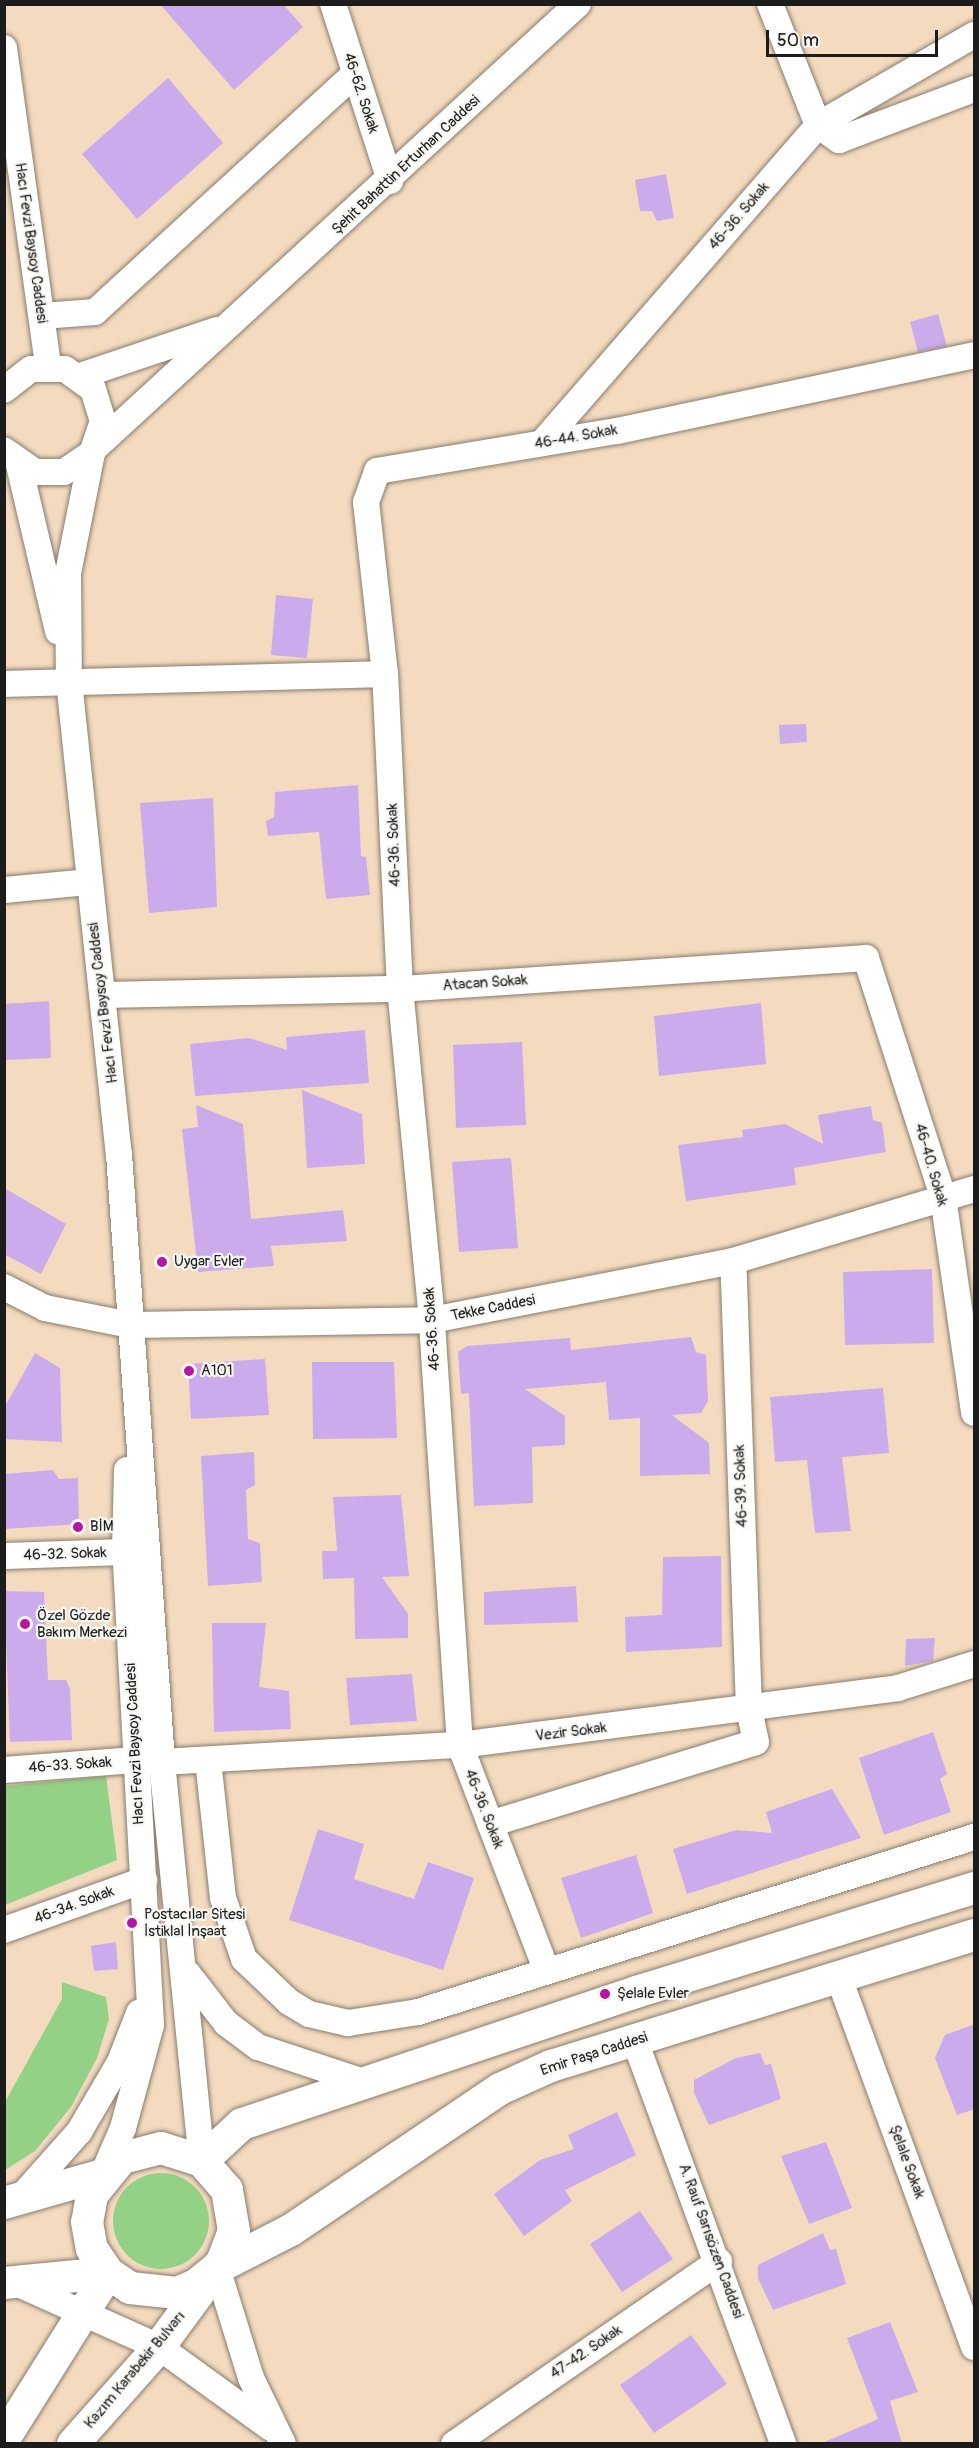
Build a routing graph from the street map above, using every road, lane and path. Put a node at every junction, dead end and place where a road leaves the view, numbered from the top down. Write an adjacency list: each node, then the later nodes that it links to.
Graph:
1 (333, 4): 6 (street, 46-62. Sokak)
2 (578, 4): 9 (street, Şehit Bahattin Erturhan Caddesi)
3 (770, 4): 8 (street)
4 (975, 35): 8 (street, 46-36. Sokak)
5 (4, 48): 10 (street, Hacı Fevzi Baysoy Caddesi)
6 (355, 74): 9 (street, 46-62. Sokak); 10 (street)
7 (975, 88): 8 (street)
8 (818, 125): 16 (street, 46-36. Sokak)
9 (390, 181): 11 (street, Şehit Bahattin Erturhan Caddesi)
10 (42, 316): 13 (street, Hacı Fevzi Baysoy Caddesi)
11 (231, 325): 14 (street, Şehit Bahattin Erturhan Caddesi); 17 (street, Şehit Bahattin Erturhan Caddesi)
12 (975, 355): 16 (street, 46-44. Sokak)
13 (48, 366): 14 (street); 15 (street)
14 (80, 376): 17 (street, Hacı Fevzi Baysoy Caddesi)
15 (8, 382)
16 (542, 443): 19 (street, 46-44. Sokak)
17 (94, 450): 18 (street, Şehit Bahattin Erturhan Caddesi); 20 (street, Hacı Fevzi Baysoy Caddesi)
18 (10, 459): 20 (street, Hacı Fevzi Baysoy Caddesi)
19 (385, 674): 20 (street); 25 (street, 46-36. Sokak)
20 (69, 681): 21 (street); 22 (street, Hacı Fevzi Baysoy Caddesi)
21 (4, 684)
22 (88, 882): 23 (street); 26 (street, Hacı Fevzi Baysoy Caddesi)
23 (4, 890)
24 (866, 958): 25 (street, Atacan Sokak); 28 (street, 46-40. Sokak)
25 (400, 989): 26 (street, Atacan Sokak); 31 (street, 46-36. Sokak)
26 (104, 995): 32 (street, Hacı Fevzi Baysoy Caddesi)
27 (975, 1189): 28 (street, Tekke Caddesi)
28 (943, 1197): 29 (street, Tekke Caddesi); 33 (street, 46-40. Sokak)
29 (733, 1261): 31 (street, Tekke Caddesi); 37 (street, 46-39. Sokak)
30 (4, 1287): 32 (street, Tekke Caddesi)
31 (432, 1320): 32 (street, Tekke Caddesi); 38 (street, 46-36. Sokak)
32 (130, 1325): 34 (street, Hacı Fevzi Baysoy Caddesi); 41 (street, Hacı Fevzi Baysoy Caddesi)
33 (975, 1413)
34 (125, 1552): 35 (street, 46-32. Sokak); 39 (street, Hacı Fevzi Baysoy Caddesi)
35 (4, 1556)
36 (975, 1664): 37 (street, Vezir Sokak)
37 (748, 1710): 38 (street, Vezir Sokak); 43 (street, 46-39. Sokak)
38 (460, 1745): 40 (street, Vezir Sokak); 43 (street, 46-36. Sokak)
39 (135, 1760): 42 (street, 46-33. Sokak); 45 (street, Hacı Fevzi Baysoy Caddesi)
40 (208, 1760): 41 (street, Vezir Sokak); 49 (street)
41 (162, 1762): 50 (street, Hacı Fevzi Baysoy Caddesi)
42 (4, 1770)
43 (490, 1824): 49 (street, 46-36. Sokak)
44 (975, 1837): 49 (street)
45 (144, 1880): 47 (street, 46-34. Sokak); 52 (street, Hacı Fevzi Baysoy Caddesi)
46 (975, 1888): 54 (main road)
47 (4, 1930)
48 (975, 1935): 51 (main road, Emir Paşa Caddesi)
49 (546, 1969)
50 (188, 1974): 54 (street); 55 (street, Hacı Fevzi Baysoy Caddesi)
51 (839, 1978): 53 (main road, Emir Paşa Caddesi); 64 (street, Şelale Sokak)
52 (152, 1982): 56 (street, Hacı Fevzi Baysoy Caddesi); 57 (street, Hacı Fevzi Baysoy Caddesi)
53 (635, 2041): 58 (street, A. Rauf Sarısözen Caddesi); 59 (main road, Emir Paşa Caddesi)
54 (373, 2084): 55 (main road)
55 (202, 2161): 56 (main road); 59 (main road)
56 (103, 2175): 57 (main road); 60 (main road)
57 (14, 2199)
58 (719, 2261): 68 (street, 47-42. Sokak); 69 (street, A. Rauf Sarısözen Caddesi)
59 (217, 2268): 60 (main road); 63 (main road, Kazım Karabekir Bulvarı); 65 (street)
60 (108, 2273): 61 (main road); 62 (main road)
61 (10, 2283): 62 (street)
62 (83, 2313): 63 (street); 66 (main road)
63 (159, 2347): 65 (street); 67 (main road, Kazım Karabekir Bulvarı)
64 (975, 2347)
65 (277, 2436)
66 (4, 2439)
67 (73, 2444)
68 (454, 2444)
69 (783, 2444)

